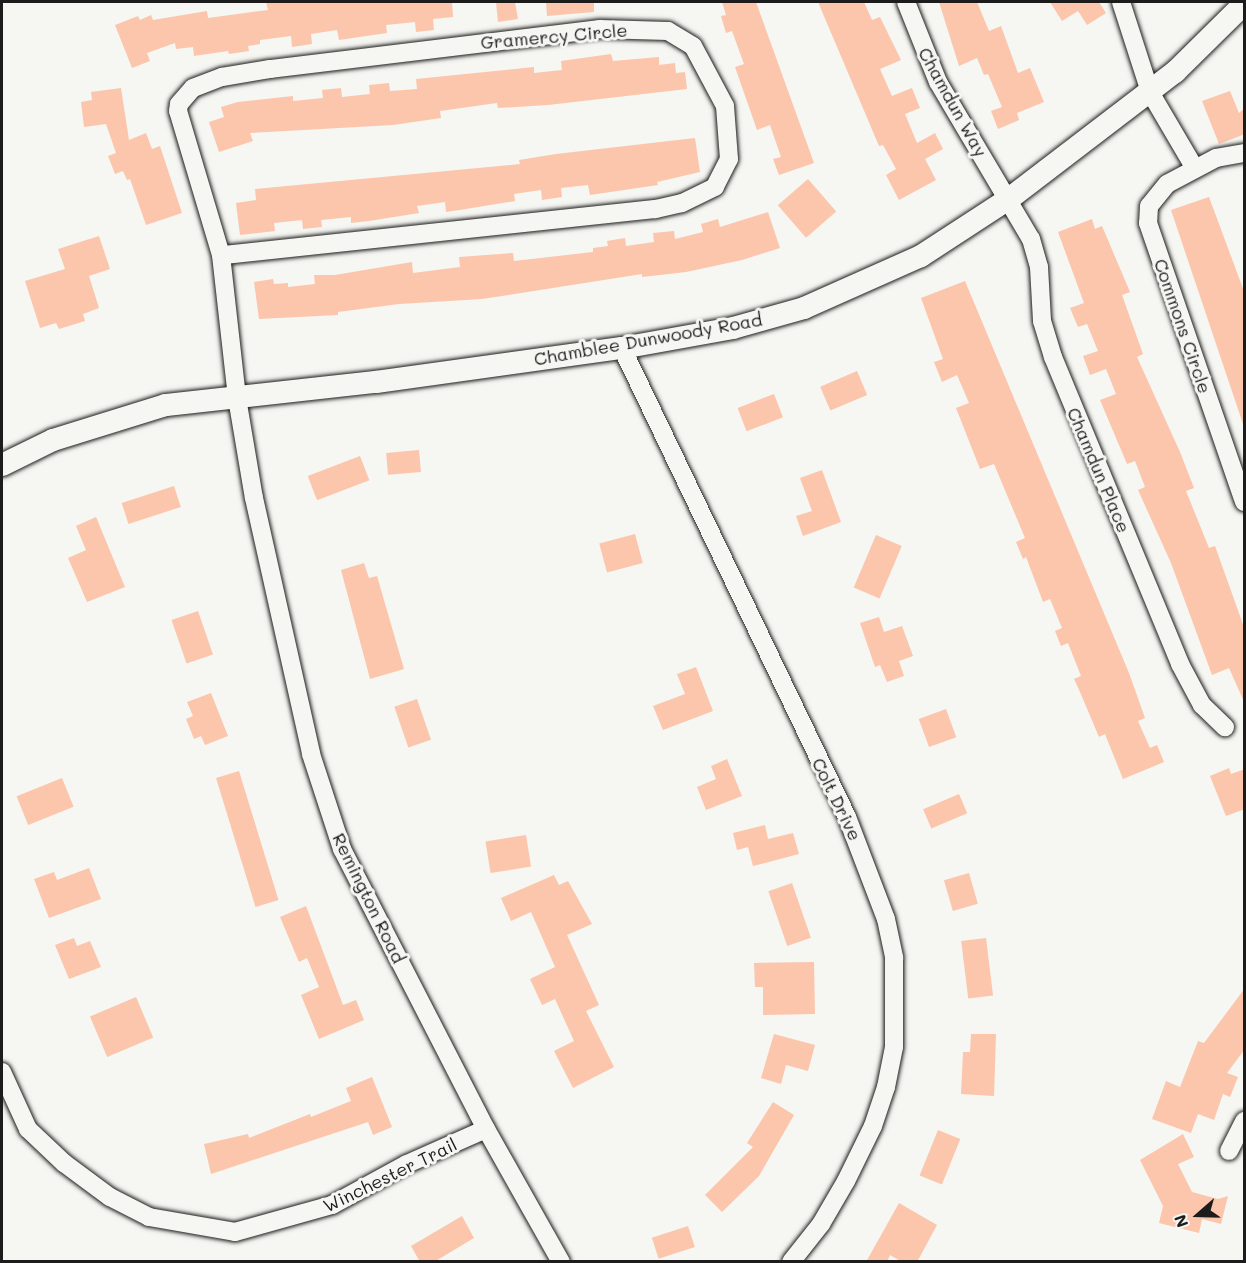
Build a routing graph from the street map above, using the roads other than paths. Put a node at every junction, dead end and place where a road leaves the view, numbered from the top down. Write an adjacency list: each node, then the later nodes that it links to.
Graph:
1 (906, 2): 7 (street, Chamdun Way)
2 (1120, 2): 4 (street)
3 (1245, 4): 4 (street, Chamblee Dunwoody Road)
4 (1150, 92): 6 (street); 7 (street, Chamblee Dunwoody Road)
5 (1245, 153): 6 (street, Commons Circle)
6 (1194, 167): 12 (street, Commons Circle)
7 (1010, 198): 9 (street, Chamblee Dunwoody Road); 13 (street, Chamdun Place)
8 (221, 255): 8 (street, Gramercy Circle); 10 (street, Gramercy Circle)
9 (622, 348): 10 (street, Chamblee Dunwoody Road); 19 (street, Colt Drive)
10 (237, 398): 11 (street, Chamblee Dunwoody Road); 16 (street, Remington Road)
11 (2, 465)
12 (1245, 502)
13 (1225, 727)
14 (2, 1072): 16 (street, Winchester Trail)
15 (1245, 1121): 17 (street)
16 (486, 1129): 18 (street, Remington Road)
17 (1229, 1151)
18 (561, 1262)
19 (791, 1262)

